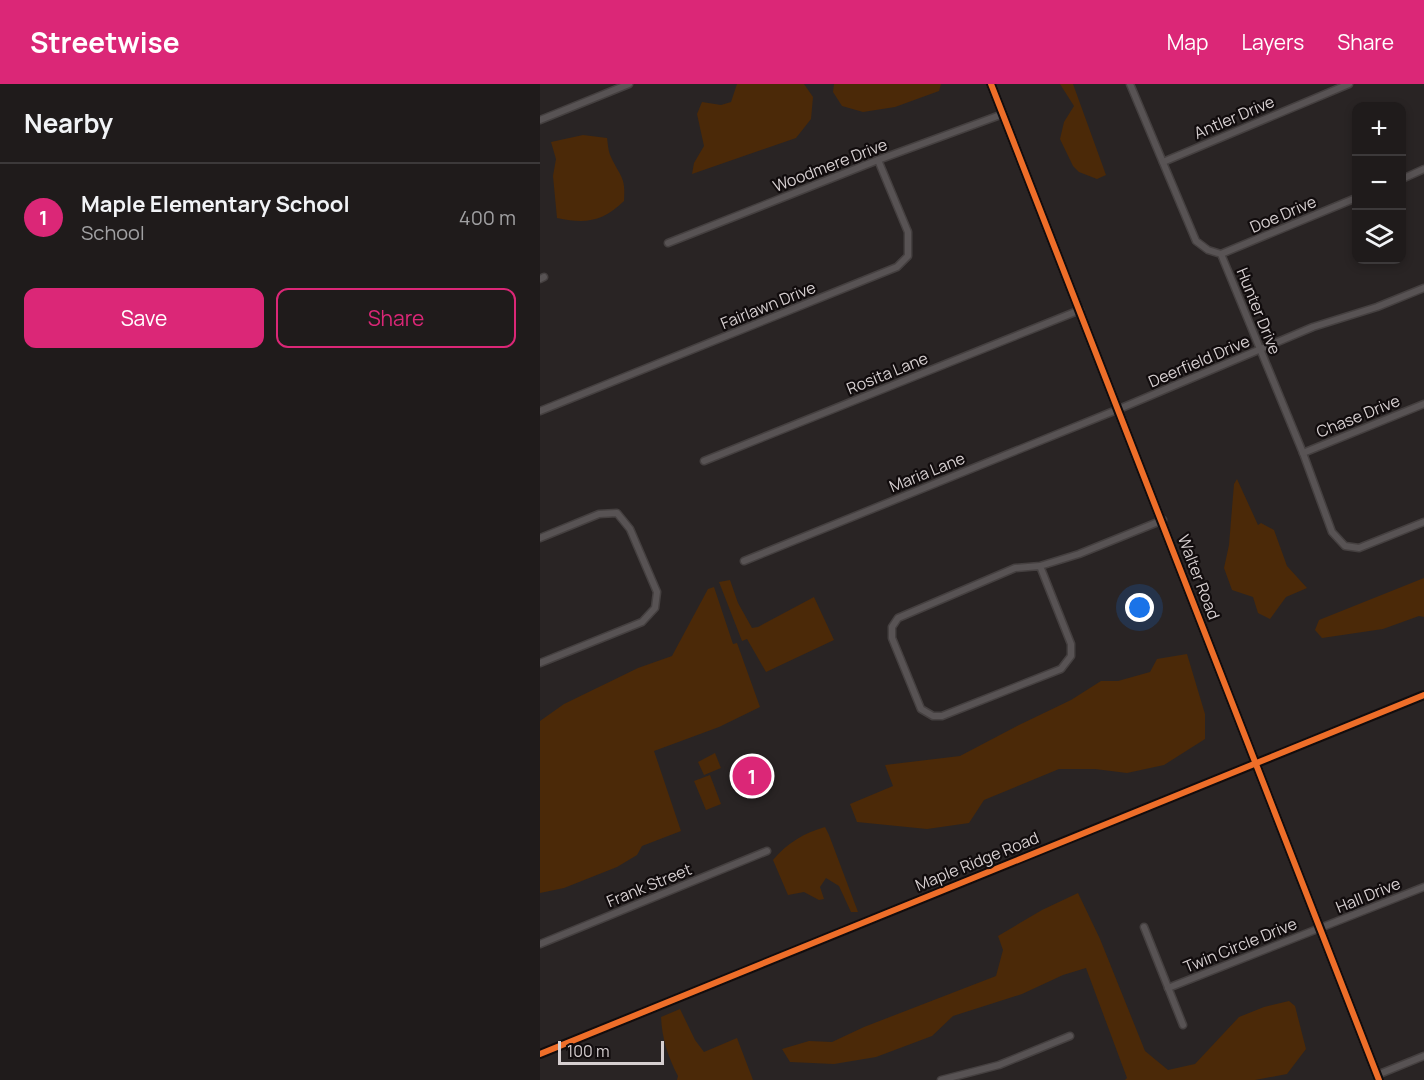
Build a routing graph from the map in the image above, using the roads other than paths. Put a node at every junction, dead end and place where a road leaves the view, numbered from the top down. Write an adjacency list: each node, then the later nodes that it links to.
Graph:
1 (629, 84): 6 (street)
2 (991, 84): 5 (street, Walter Road)
3 (1130, 84): 8 (street, Hunter Drive)
4 (1349, 84): 8 (street, Antler Drive)
5 (1003, 114): 7 (street, Woodmere Drive); 15 (street, Walter Road)
6 (540, 120)
7 (878, 160): 12 (street, Woodmere Drive); 19 (street, Fairlawn Drive)
8 (1163, 162): 13 (street, Hunter Drive)
9 (1424, 170): 10 (street)
10 (1406, 177)
11 (1352, 200): 13 (street, Doe Drive)
12 (668, 243)
13 (1221, 254): 16 (street, Hunter Drive)
14 (1424, 288): 16 (street, Deerfield Drive)
15 (1080, 310): 18 (street, Walter Road); 21 (street, Rosita Lane)
16 (1260, 350): 18 (street, Deerfield Drive); 20 (street, Hunter Drive)
17 (1424, 404): 20 (street, Chase Drive)
18 (1119, 409): 22 (street, Walter Road); 25 (street, Maria Lane)
19 (540, 411)
20 (1303, 453): 23 (street, Hunter Drive)
21 (704, 461)
22 (1163, 520): 26 (street); 29 (street, Walter Road)
23 (1424, 522)
24 (540, 538): 27 (street)
25 (744, 561)
26 (1040, 566): 26 (street)
27 (540, 663)
28 (1424, 695): 29 (street, Maple Ridge Road)
29 (1256, 763): 33 (street, Walter Road); 38 (street, Maple Ridge Road)
30 (767, 851): 34 (street, Frank Street)
31 (1424, 887): 33 (street, Hall Drive)
32 (1144, 927): 35 (street, Twin Circle Drive)
33 (1321, 928): 35 (street, Twin Circle Drive); 40 (street, Walter Road)
34 (540, 944)
35 (1168, 988): 36 (street, Twin Circle Drive)
36 (1184, 1025)
37 (1070, 1036): 41 (street)
38 (540, 1054)
39 (1424, 1056): 40 (street)
40 (1378, 1077)
41 (941, 1080)

